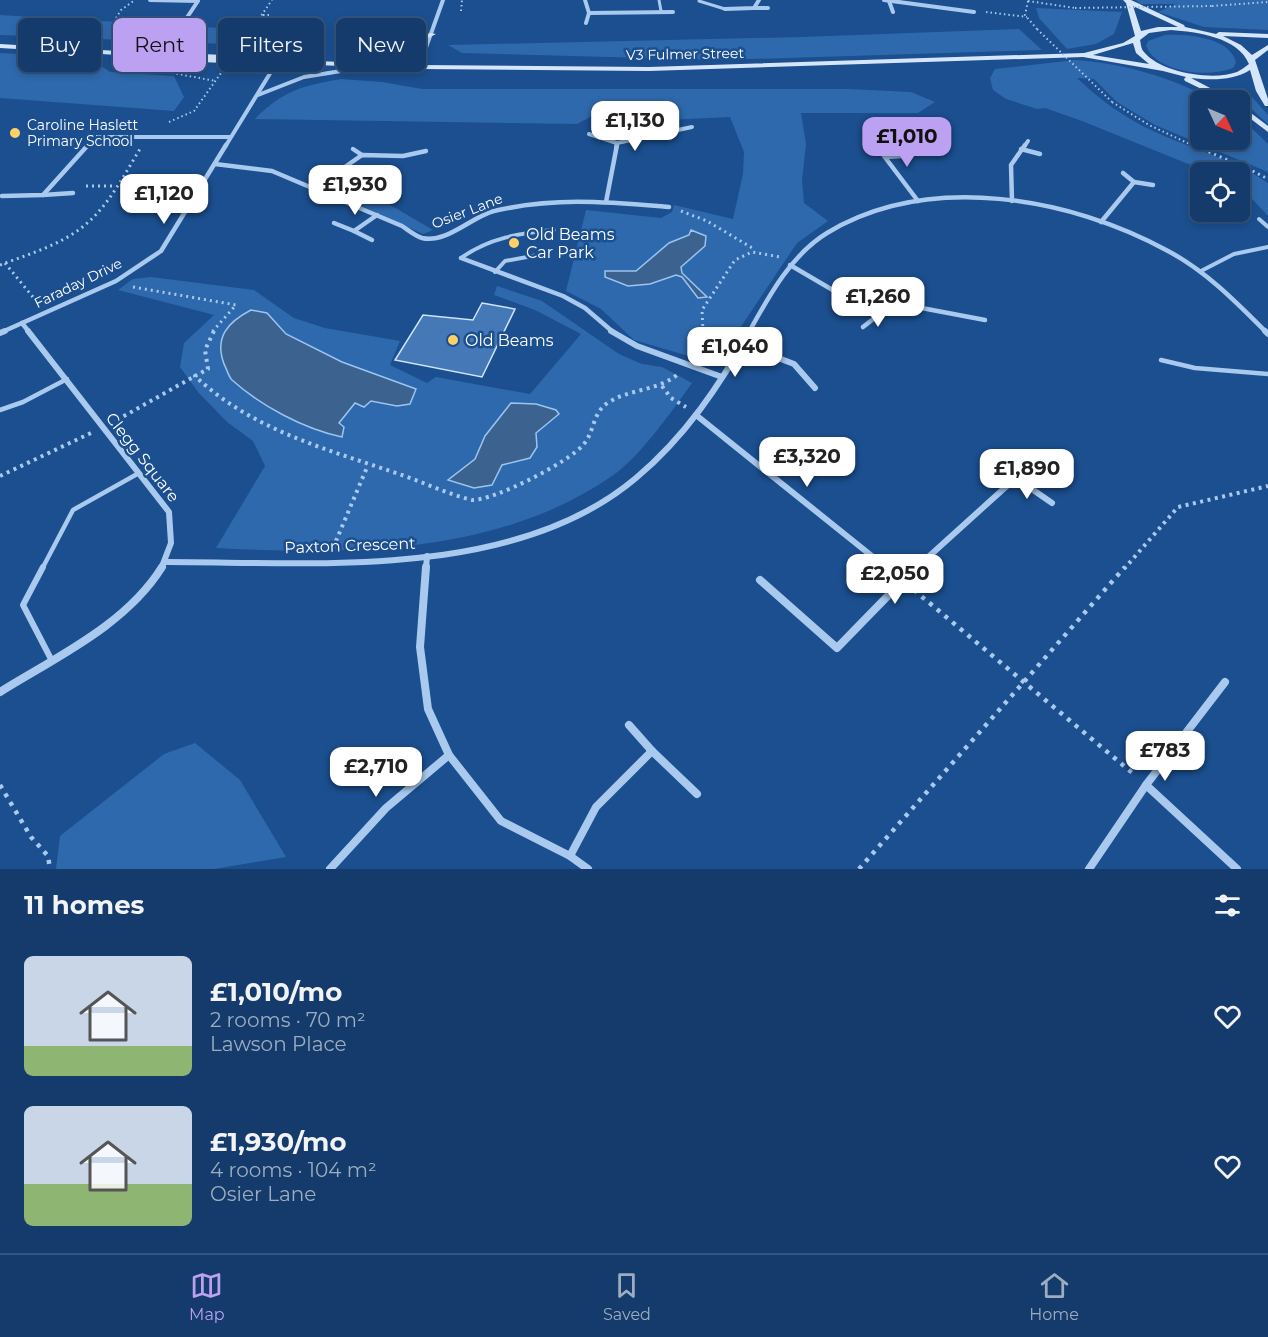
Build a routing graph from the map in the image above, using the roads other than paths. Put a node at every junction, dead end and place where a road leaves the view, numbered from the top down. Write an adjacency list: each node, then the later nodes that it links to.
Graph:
1 (150, 0): 7 (street)
2 (443, 0): 23 (street)
3 (585, 0): 18 (street)
4 (659, 0): 14 (lane)
5 (759, 0): 11 (street)
6 (884, 0): 9 (street)
7 (199, 1): 19 (street)
8 (699, 1): 13 (lane)
9 (890, 1): 16 (street); 17 (street)
10 (1128, 1): 21 (street); 26 (street)
11 (754, 8): 12 (street); 13 (street)
12 (768, 8)
13 (725, 9)
14 (662, 11): 15 (street); 18 (street)
15 (673, 12)
16 (894, 12)
17 (974, 12)
18 (589, 13): 20 (street)
19 (187, 18)
20 (586, 23)
21 (1190, 30): 22 (street); 26 (street, V3 Fulmer Street)
22 (1206, 33): 24 (street); 32 (street)
23 (432, 34): 25 (street); 29 (street)
24 (1268, 36)
25 (426, 37)
26 (1137, 38): 30 (street, V3 Fulmer Street); 36 (street)
27 (0, 46): 31 (street, V3 Fulmer Street, bridge)
28 (1268, 47): 32 (street)
29 (426, 49)
30 (1083, 55): 35 (street, V3 Fulmer Street); 36 (street, V3 Fulmer Street)
31 (218, 59)
32 (1251, 63): 36 (street, V3 Fulmer Street); 41 (street)
33 (324, 64): 34 (street, V3 Fulmer Street)
34 (336, 64)
35 (426, 67)
36 (1169, 70): 39 (street)
37 (336, 71): 40 (street)
38 (271, 72): 40 (street, Faraday Drive)
39 (1209, 90)
40 (258, 95): 46 (street, Faraday Drive)
41 (1268, 104)
42 (1250, 115): 44 (street)
43 (692, 127): 48 (street)
44 (1268, 130)
45 (589, 134): 48 (street)
46 (230, 137): 57 (street, Faraday Drive); 63 (street)
47 (1028, 141): 51 (street)
48 (617, 143): 67 (street)
49 (878, 148): 56 (street)
50 (353, 149): 54 (street)
51 (1022, 149): 53 (street); 66 (street)
52 (426, 151): 54 (street)
53 (1040, 154)
54 (362, 155): 61 (street)
55 (901, 156): 56 (street)
56 (885, 157): 65 (street)
57 (214, 164): 61 (street, Osier Lane); 85 (street, Faraday Drive)
58 (1123, 172): 59 (street)
59 (1134, 182): 60 (street); 71 (street)
60 (1153, 185)
61 (315, 188): 69 (street, Osier Lane)
62 (73, 193): 63 (street)
63 (43, 195): 64 (street)
64 (2, 196)
65 (918, 201): 66 (street, Paxton Crescent); 80 (street, Paxton Crescent)
66 (1011, 201): 71 (street, Paxton Crescent)
67 (606, 202): 68 (street, Osier Lane); 69 (street, Osier Lane)
68 (669, 207)
69 (377, 215): 75 (street)
70 (1259, 219): 73 (lane)
71 (1101, 222): 81 (street, Paxton Crescent)
72 (334, 223): 75 (street)
73 (1268, 227)
74 (554, 230): 79 (lane)
75 (354, 231): 76 (street)
76 (372, 240)
77 (1268, 247): 81 (lane)
78 (549, 253): 82 (lane)
79 (461, 258): 82 (street)
80 (790, 265): 83 (street); 89 (street, Paxton Crescent)
81 (1201, 271): 88 (street, Paxton Crescent)
82 (495, 272): 92 (street)
83 (877, 316): 84 (street); 86 (street)
84 (985, 320)
85 (22, 323): 87 (street, Faraday Drive); 93 (street, Clegg Square)
86 (863, 327)
87 (0, 333)
88 (1268, 334)
89 (742, 344): 92 (street, Paxton Crescent); 94 (street)
90 (1161, 360): 91 (lane)
91 (1268, 374)
92 (722, 376): 96 (street, Paxton Crescent)
93 (67, 379): 95 (lane); 98 (street, Clegg Square)
94 (815, 388)
95 (0, 410)
96 (696, 415): 101 (street, Paxton Crescent); 104 (street)
97 (1030, 465): 99 (street)
98 (139, 473): 102 (street, Clegg Square); 105 (lane)
99 (1016, 478): 100 (street); 104 (street)
100 (1052, 503)
101 (427, 556): 102 (street, Paxton Crescent); 110 (street)
102 (166, 562): 105 (street, Clegg Square)
103 (760, 580): 104 (street)
104 (902, 580)
105 (51, 659): 107 (street, Clegg Square)
106 (1225, 682): 111 (street)
107 (0, 692)
108 (629, 725): 109 (street)
109 (652, 751): 112 (street); 113 (street)
110 (449, 755): 113 (street); 114 (street)
111 (1146, 785): 116 (street); 117 (street)
112 (697, 794)
113 (570, 856): 115 (street)
114 (330, 869)
115 (588, 869)
116 (1089, 869)
117 (1237, 869)

